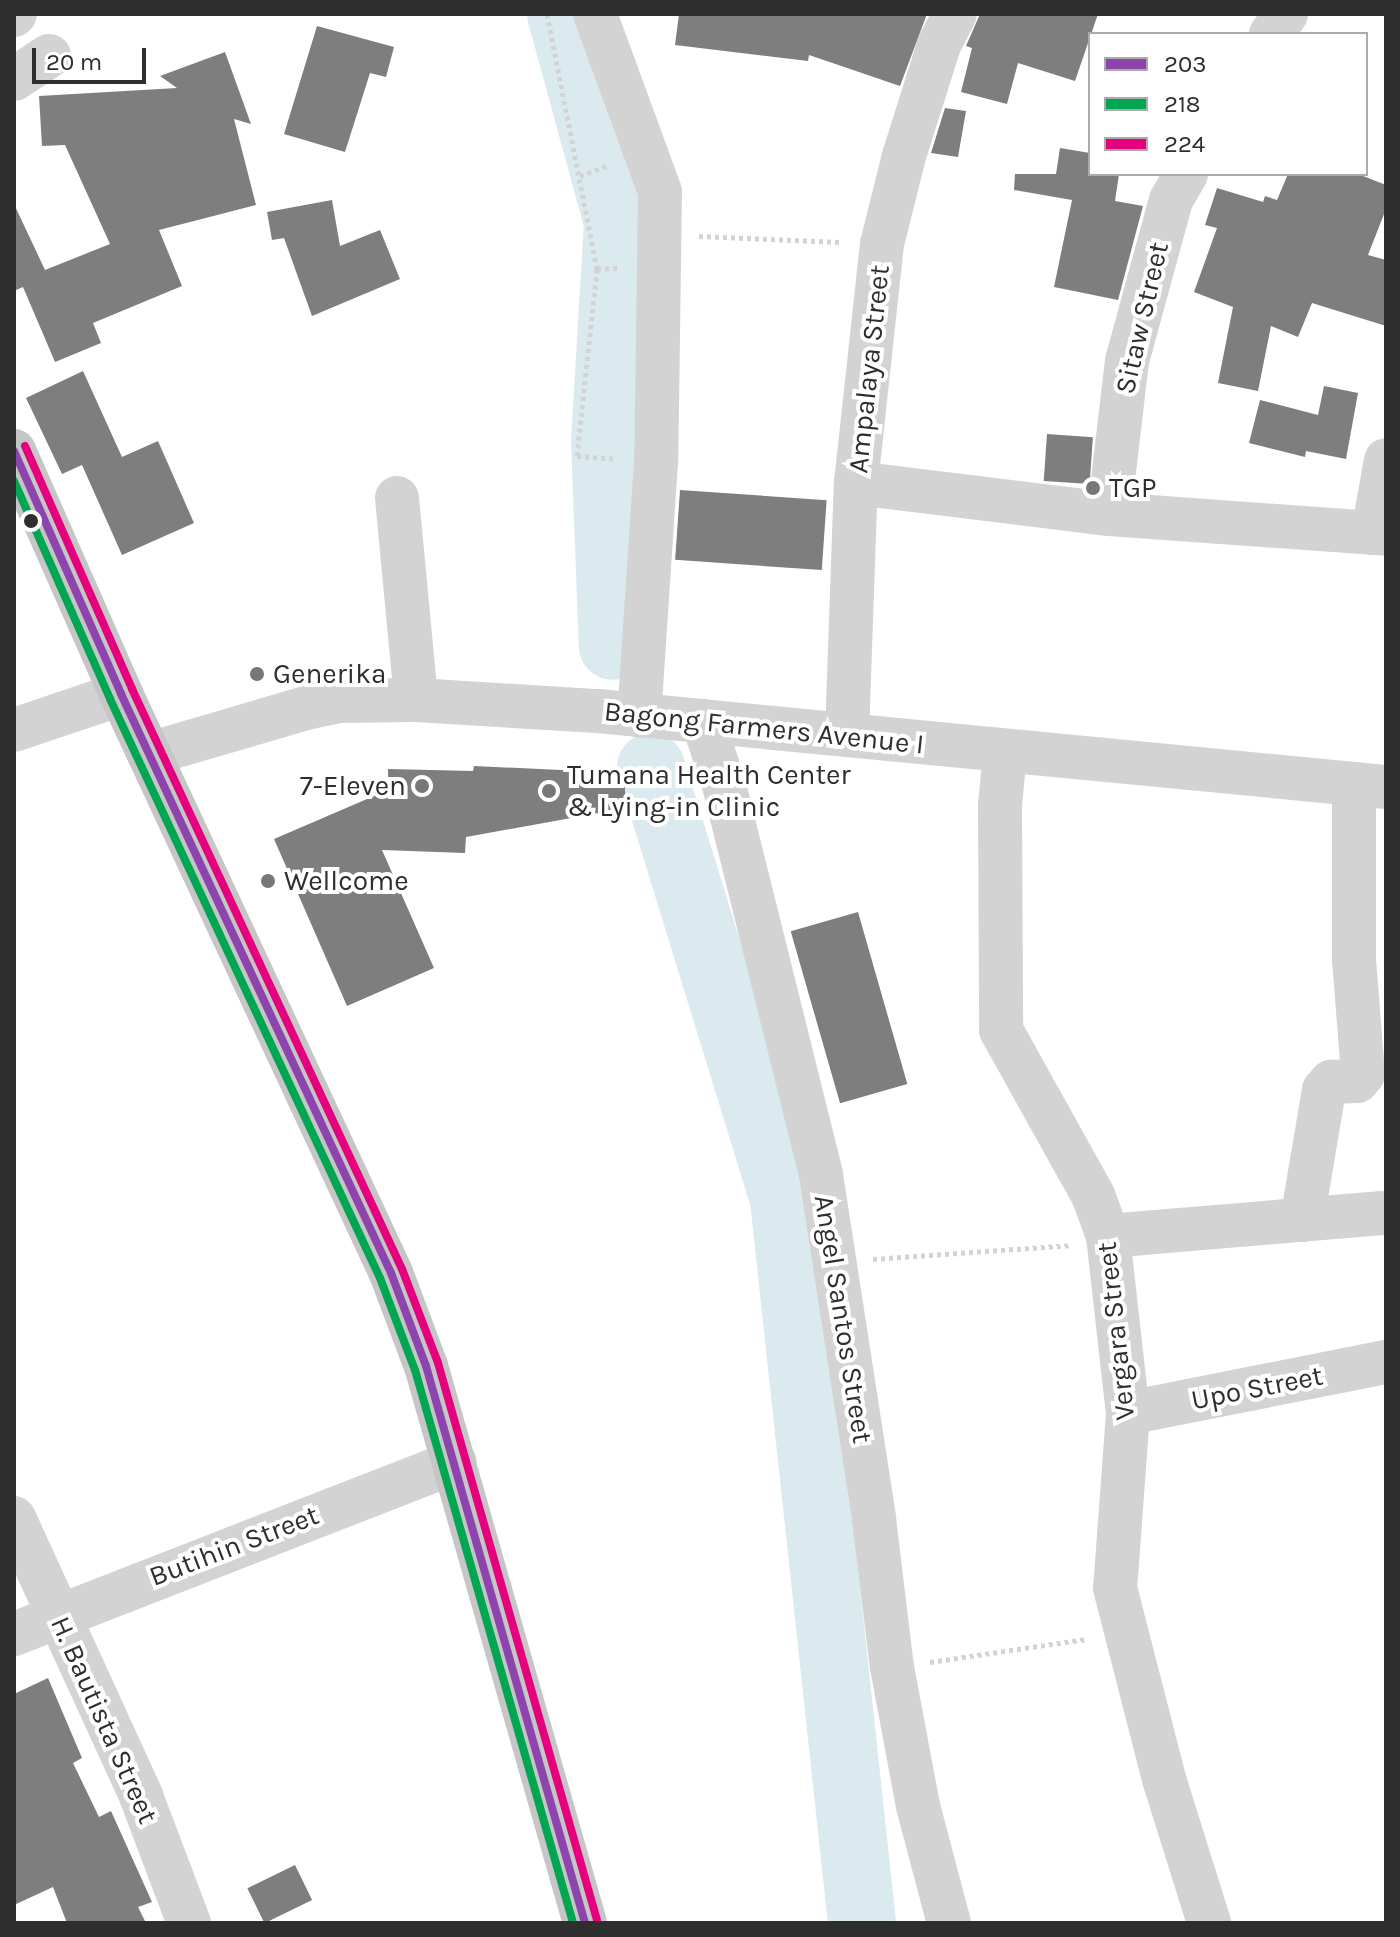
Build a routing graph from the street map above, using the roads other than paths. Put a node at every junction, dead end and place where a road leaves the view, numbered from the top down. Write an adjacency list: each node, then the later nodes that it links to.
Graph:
1 (595, 14): 14 (street)
2 (955, 14): 8 (street, Ampalaya Street)
3 (1286, 14): 4 (street)
4 (1272, 32)
5 (1185, 176): 10 (street, Sitaw Street)
6 (14, 451): 12 (main road)
7 (1386, 460): 11 (street)
8 (856, 483): 10 (street); 17 (street, Ampalaya Street)
9 (397, 498): 13 (street)
10 (1109, 514): 11 (street)
11 (1380, 534)
12 (121, 694): 16 (street); 19 (main road)
13 (416, 700): 14 (street, Bagong Farmers Avenue I); 19 (street, Bagong Farmers Avenue I)
14 (639, 715): 15 (street, Bagong Farmers Avenue I)
15 (703, 721): 17 (street, Bagong Farmers Avenue I); 32 (street, Angel Santos Street)
16 (14, 730)
17 (847, 735): 18 (street, Bagong Farmers Avenue I)
18 (1005, 752): 20 (street, Bagong Farmers Avenue I); 23 (street, Vergara Street)
19 (149, 754): 26 (main road)
20 (1370, 785): 22 (street)
21 (1382, 1213): 22 (street)
22 (1302, 1220): 23 (street)
23 (1108, 1240): 25 (street, Vergara Street)
24 (1386, 1362): 25 (street, Upo Street)
25 (1128, 1413): 33 (street, Vergara Street)
26 (455, 1462): 28 (street, Butihin Street); 31 (main road)
27 (14, 1518): 28 (street, H. Bautista Street)
28 (56, 1614): 29 (street, Butihin Street); 30 (street, H. Bautista Street)
29 (14, 1634)
30 (189, 1923)
31 (585, 1923)
32 (949, 1923)
33 (1209, 1923)

